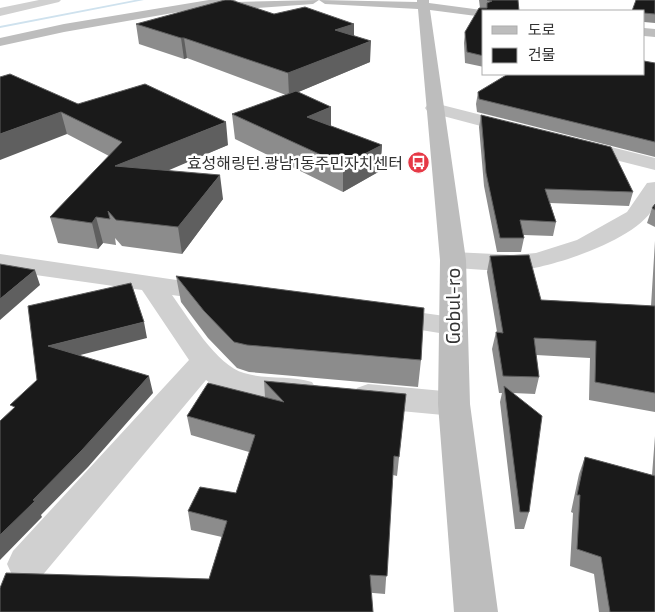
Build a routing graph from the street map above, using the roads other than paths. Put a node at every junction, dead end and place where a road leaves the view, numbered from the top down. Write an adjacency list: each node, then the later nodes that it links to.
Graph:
1 (55, 0): 6 (street)
2 (230, 0): 7 (street)
3 (313, 0): 7 (street)
4 (325, 0): 5 (street)
5 (423, 3): 8 (street); 10 (street, Gobul-ro)
6 (0, 12)
7 (164, 12): 9 (street)
8 (482, 13)
9 (0, 42)
10 (434, 108): 11 (street); 15 (street, Gobul-ro)
11 (530, 132)
12 (559, 140): 13 (street)
13 (655, 164)
14 (655, 188): 15 (street)
15 (453, 260): 20 (street, Gobul-ro)
16 (0, 262): 17 (street)
17 (151, 284): 18 (street); 21 (street)
18 (238, 296)
19 (364, 314): 20 (street)
20 (452, 326): 22 (street, Gobul-ro)
21 (206, 360): 22 (street); 23 (street)
22 (454, 404): 24 (street, Gobul-ro)
23 (26, 564)
24 (476, 612)

